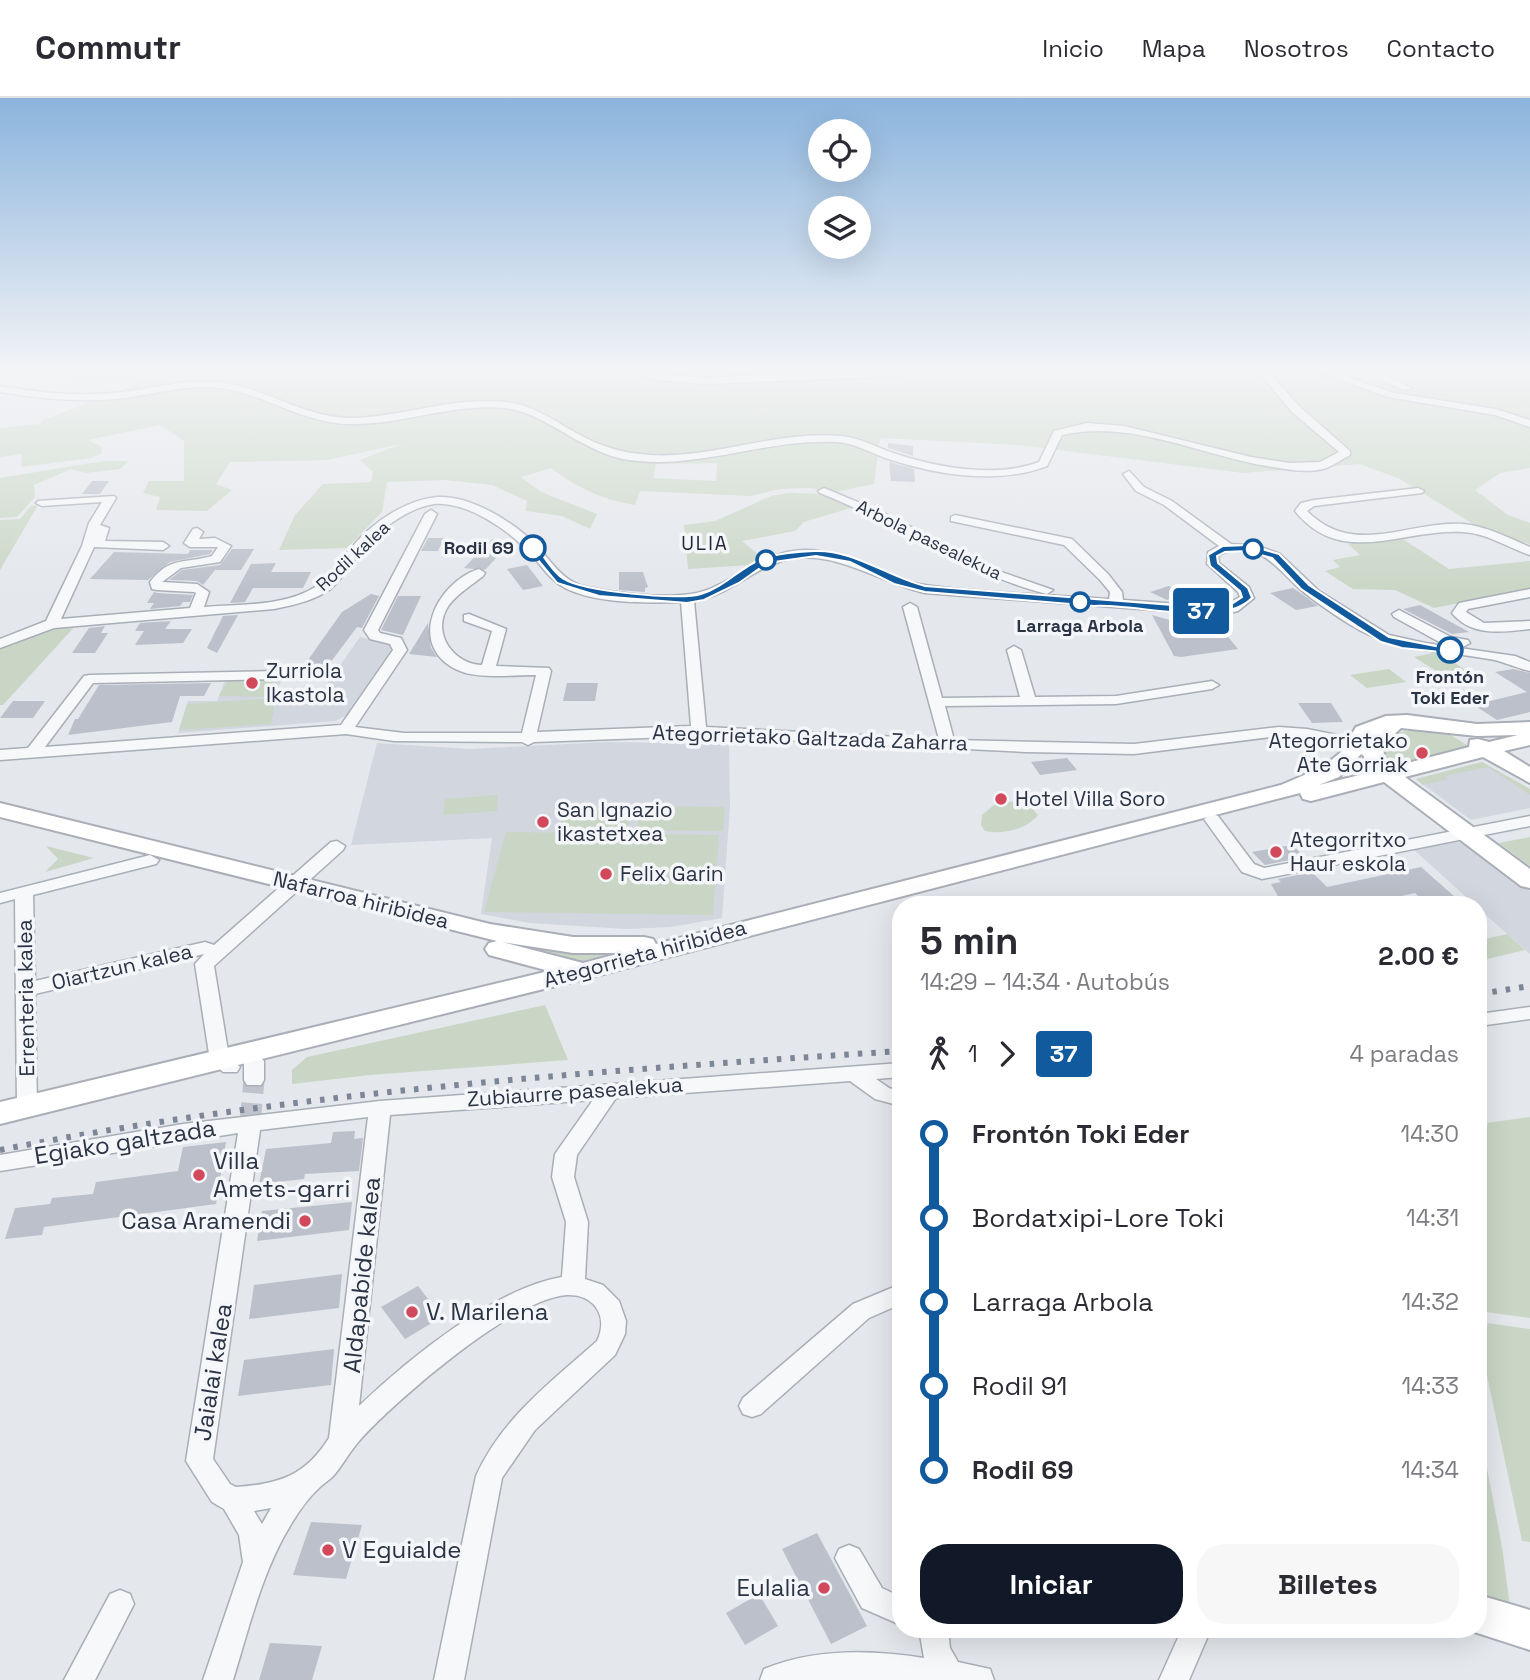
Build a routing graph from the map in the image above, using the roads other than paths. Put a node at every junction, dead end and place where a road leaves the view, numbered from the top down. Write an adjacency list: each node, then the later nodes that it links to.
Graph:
1 (592, 446): 2 (street)
2 (747, 446)
3 (872, 446): 4 (street)
4 (1052, 446)
5 (1187, 446): 6 (street)
6 (1337, 446)
7 (1129, 474): 16 (street)
8 (824, 491): 21 (street, Arbola pasealekua)
9 (1418, 491): 17 (street)
10 (43, 503): 13 (street)
11 (431, 514): 39 (street)
12 (955, 519): 21 (street)
13 (94, 527): 15 (street); 26 (street)
14 (197, 532): 23 (street)
15 (163, 546)
16 (1229, 548): 21 (street, Rodil kalea); 32 (street)
17 (1530, 551)
18 (479, 573): 33 (street)
19 (1530, 593): 27 (street)
20 (687, 600): 21 (street, Rodil kalea); 23 (street, Rodil kalea); 40 (street)
21 (1116, 601)
22 (910, 607): 37 (street)
23 (200, 611): 26 (street, Rodil kalea)
24 (1399, 614): 32 (street)
25 (469, 618): 33 (street)
26 (52, 624): 29 (street, Rodil kalea)
27 (1530, 625)
28 (0, 633): 29 (street)
29 (15, 636): 30 (street, Rodil kalea)
30 (0, 644)
31 (1014, 650): 36 (street)
32 (1529, 666)
33 (488, 669): 42 (street)
34 (279, 675): 46 (street)
35 (1212, 685): 36 (street)
36 (1029, 701): 37 (street)
37 (937, 702): 43 (street)
38 (1447, 727): 41 (main road); 44 (main road, Ategorrieta hiribidea); 45 (main road)
39 (346, 729): 42 (street, Ategorrietako Galtzada Zaharra); 46 (street, Ategorrietako Galtzada Zaharra)
40 (699, 731): 42 (street, Ategorrietako Galtzada Zaharra); 43 (street, Ategorrietako Galtzada Zaharra)
41 (1525, 732): 45 (main road, Ategorrieta hiribidea)
42 (528, 740)
43 (947, 741): 44 (street, Ategorrietako Galtzada Zaharra)
44 (1364, 750): 48 (main road); 65 (main road, Ategorrieta hiribidea)
45 (1485, 750): 48 (main road, Ategorrieta hiribidea); 49 (main road)
46 (34, 751): 47 (street, Ategorrietako Galtzada Zaharra)
47 (0, 755)
48 (1388, 775): 50 (main road, Ategorrieta hiribidea); 51 (main road)
49 (1530, 776)
50 (1326, 790): 51 (main road); 53 (main road, Ategorrieta hiribidea)
51 (1425, 803): 56 (main road)
52 (0, 810): 60 (main road, Nafarroa hiribidea)
53 (1212, 820): 56 (street); 62 (main road, Ategorrieta hiribidea)
54 (1530, 821): 56 (street)
55 (0, 822): 58 (main road, Nafarroa hiribidea)
56 (1466, 834): 59 (main road)
57 (337, 846): 60 (street)
58 (149, 860): 60 (main road, Nafarroa hiribidea); 61 (street)
59 (1530, 881)
60 (289, 889): 65 (main road, Nafarroa hiribidea); 66 (street); 67 (main road, Nafarroa hiribidea)
61 (24, 890): 63 (street); 69 (street, Errenteria kalea)
62 (904, 896)
63 (0, 898)
64 (892, 899): 68 (main road, Ategorrieta hiribidea)
65 (727, 932): 68 (main road, Ategorrieta hiribidea)
66 (217, 952): 69 (street, Oiartzun kalea); 73 (street)
67 (506, 952): 68 (main road, Nafarroa hiribidea); 70 (main road)
68 (593, 973): 70 (main road, Ategorrieta hiribidea); 73 (main road, Ategorrieta hiribidea)
69 (28, 989): 79 (street, Errenteria kalea)
70 (480, 995): 73 (main road, Ategorrieta hiribidea)
71 (1530, 1014): 72 (street)
72 (1489, 1019)
73 (241, 1064): 79 (main road, Ategorrieta hiribidea); 80 (main road, Ategorrieta hiribidea)
74 (892, 1071): 75 (street, Zubiaurre pasealekua)
75 (854, 1073): 76 (street, Zubiaurre pasealekua); 77 (street)
76 (611, 1090): 78 (street, Zubiaurre pasealekua); 83 (street)
77 (892, 1097)
78 (380, 1108): 81 (street, Zubiaurre pasealekua); 86 (street, Aldapabide kalea)
79 (14, 1110)
80 (0, 1123)
81 (250, 1124): 82 (street, Egiako galtzada); 88 (street, Jaialai kalea)
82 (0, 1163)
83 (573, 1285): 86 (street, Aldapabide kalea); 100 (street)
84 (892, 1298): 85 (street)
85 (752, 1406)
86 (342, 1442): 87 (street, Aldapabide kalea)
87 (313, 1477): 88 (street); 90 (street, Aldapabide kalea)
88 (234, 1500): 90 (street, Jaialai kalea)
89 (849, 1558): 92 (street)
90 (257, 1562): 99 (street)
91 (120, 1604): 98 (street)
92 (892, 1607)
93 (1487, 1617): 94 (main road)
94 (1530, 1630)
95 (933, 1638): 97 (street)
96 (1193, 1638): 103 (street)
97 (950, 1675): 101 (street); 102 (street)
98 (79, 1680)
99 (218, 1680)
100 (449, 1680)
101 (775, 1680)
102 (979, 1680)
103 (1174, 1680)

